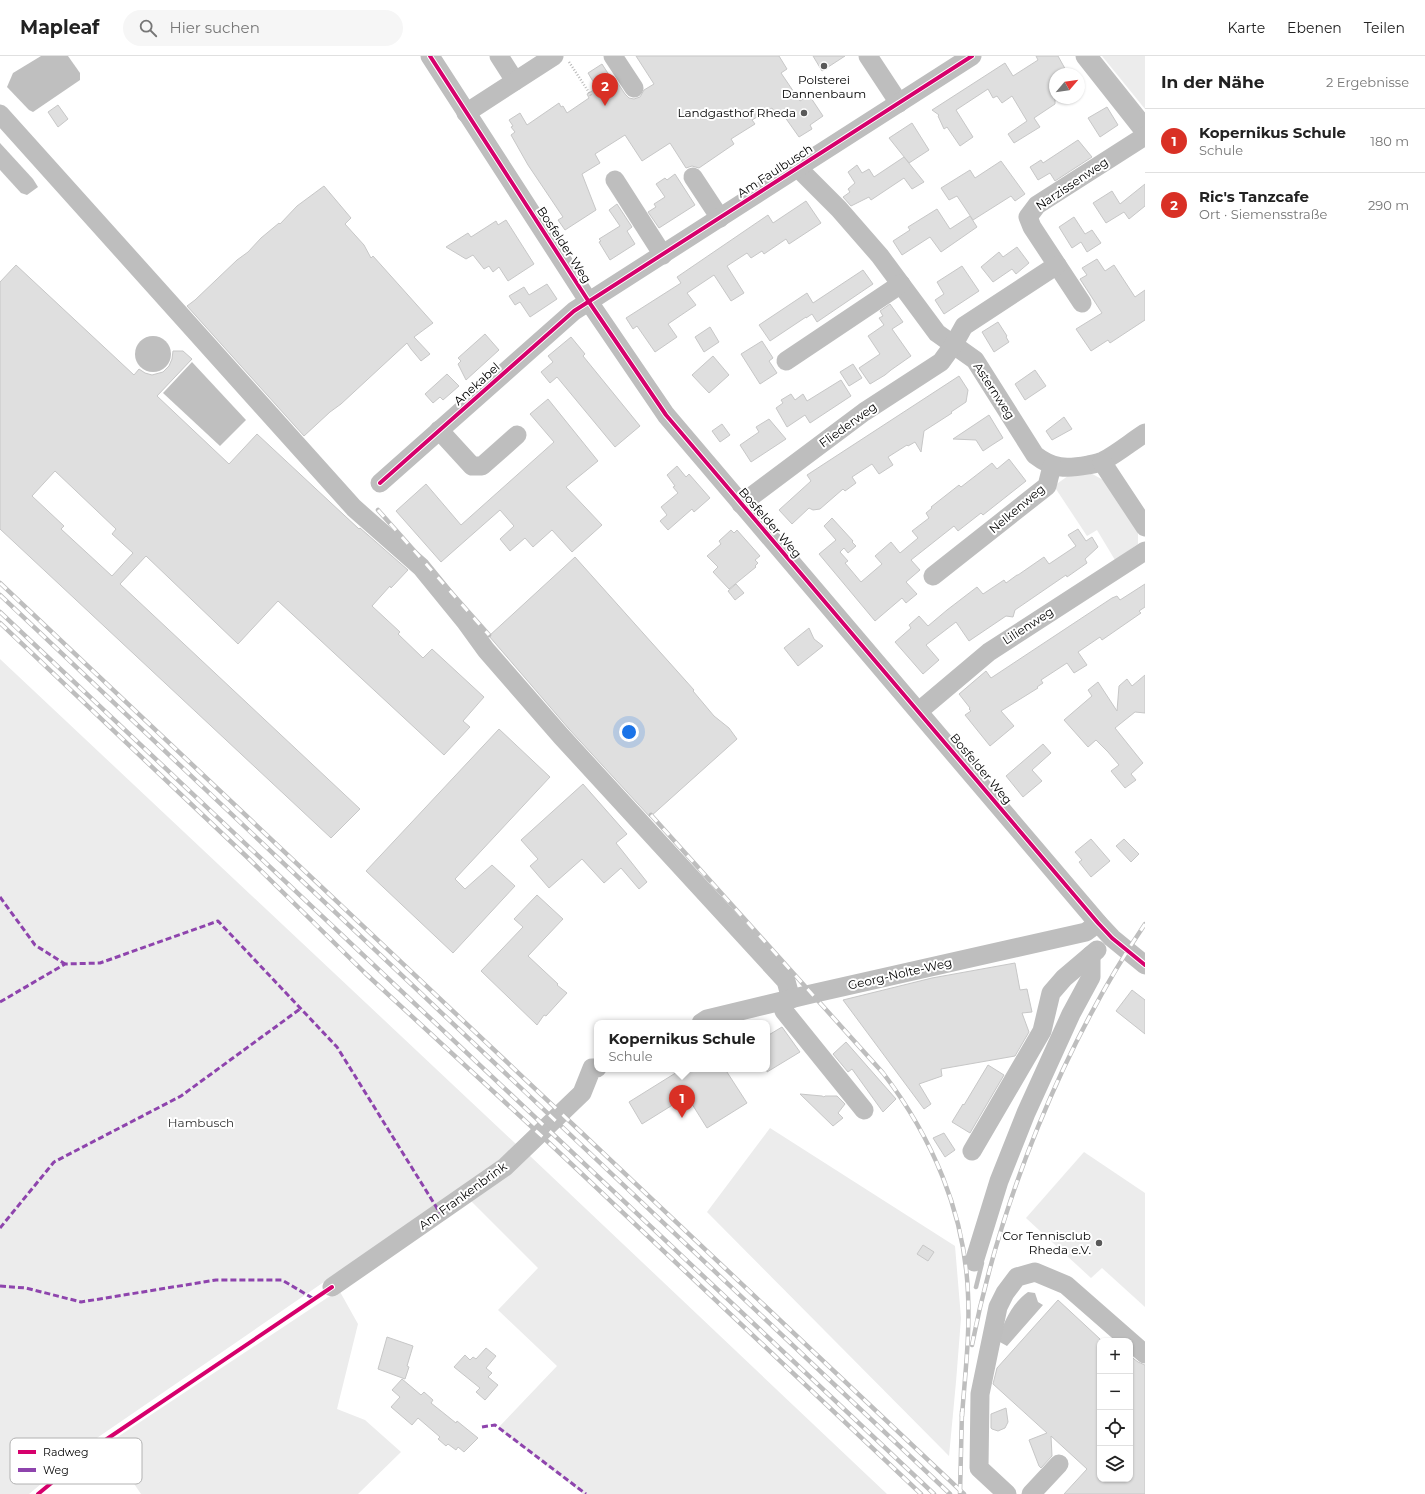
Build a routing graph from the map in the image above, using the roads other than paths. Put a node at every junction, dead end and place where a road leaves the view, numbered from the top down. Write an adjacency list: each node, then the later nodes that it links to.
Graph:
1 (430, 56): 11 (street, Bosfelder Weg)
2 (499, 56): 8 (street)
3 (554, 56): 8 (street)
4 (613, 56): 9 (street)
5 (868, 56): 10 (street)
6 (972, 56): 10 (street, Am Faulbusch)
7 (1085, 56): 13 (street)
8 (515, 81): 11 (street)
9 (634, 88)
10 (899, 103): 15 (street, Am Faulbusch)
11 (466, 113): 22 (street, Bosfelder Weg)
12 (0, 114): 41 (street)
13 (1145, 132)
14 (1145, 136): 20 (street, Narzissenweg)
15 (798, 168): 18 (street, Am Faulbusch); 21 (street, Asternweg)
16 (693, 177): 18 (street)
17 (615, 180): 19 (street)
18 (720, 218): 19 (street, Am Faulbusch)
19 (663, 255): 22 (street, Am Faulbusch)
20 (1057, 265): 23 (street, Narzissenweg); 24 (street)
21 (901, 284): 24 (street, Asternweg); 25 (street)
22 (589, 302): 26 (street, Anekabel); 32 (street, Bosfelder Weg)
23 (1082, 303)
24 (954, 344): 30 (street, Asternweg); 32 (street, Fliederweg)
25 (786, 360)
26 (439, 430): 28 (street); 31 (street, Anekabel)
27 (1145, 433): 29 (street)
28 (517, 435)
29 (1102, 462): 30 (street); 33 (street)
30 (1052, 466): 35 (street, Nelkenweg)
31 (380, 483)
32 (741, 504): 36 (street, Bosfelder Weg)
33 (1145, 527)
34 (1145, 551): 36 (street, Lilienweg)
35 (933, 576)
36 (919, 711): 37 (street, Bosfelder Weg)
37 (1098, 923): 38 (street, Bosfelder Weg); 41 (street, Georg-Nolte-Weg)
38 (1112, 938): 39 (street); 40 (street, Bosfelder Weg)
39 (1092, 955): 45 (street); 46 (street)
40 (1145, 965)
41 (786, 1000): 42 (street, Georg-Nolte-Weg); 44 (street)
42 (706, 1020)
43 (594, 1068): 47 (street, Am Frankenbrink)
44 (864, 1110)
45 (972, 1151)
46 (974, 1262)
47 (332, 1287)
48 (1145, 1354): 50 (street)
49 (1059, 1464): 51 (street)
50 (1007, 1494)
51 (1031, 1494)

